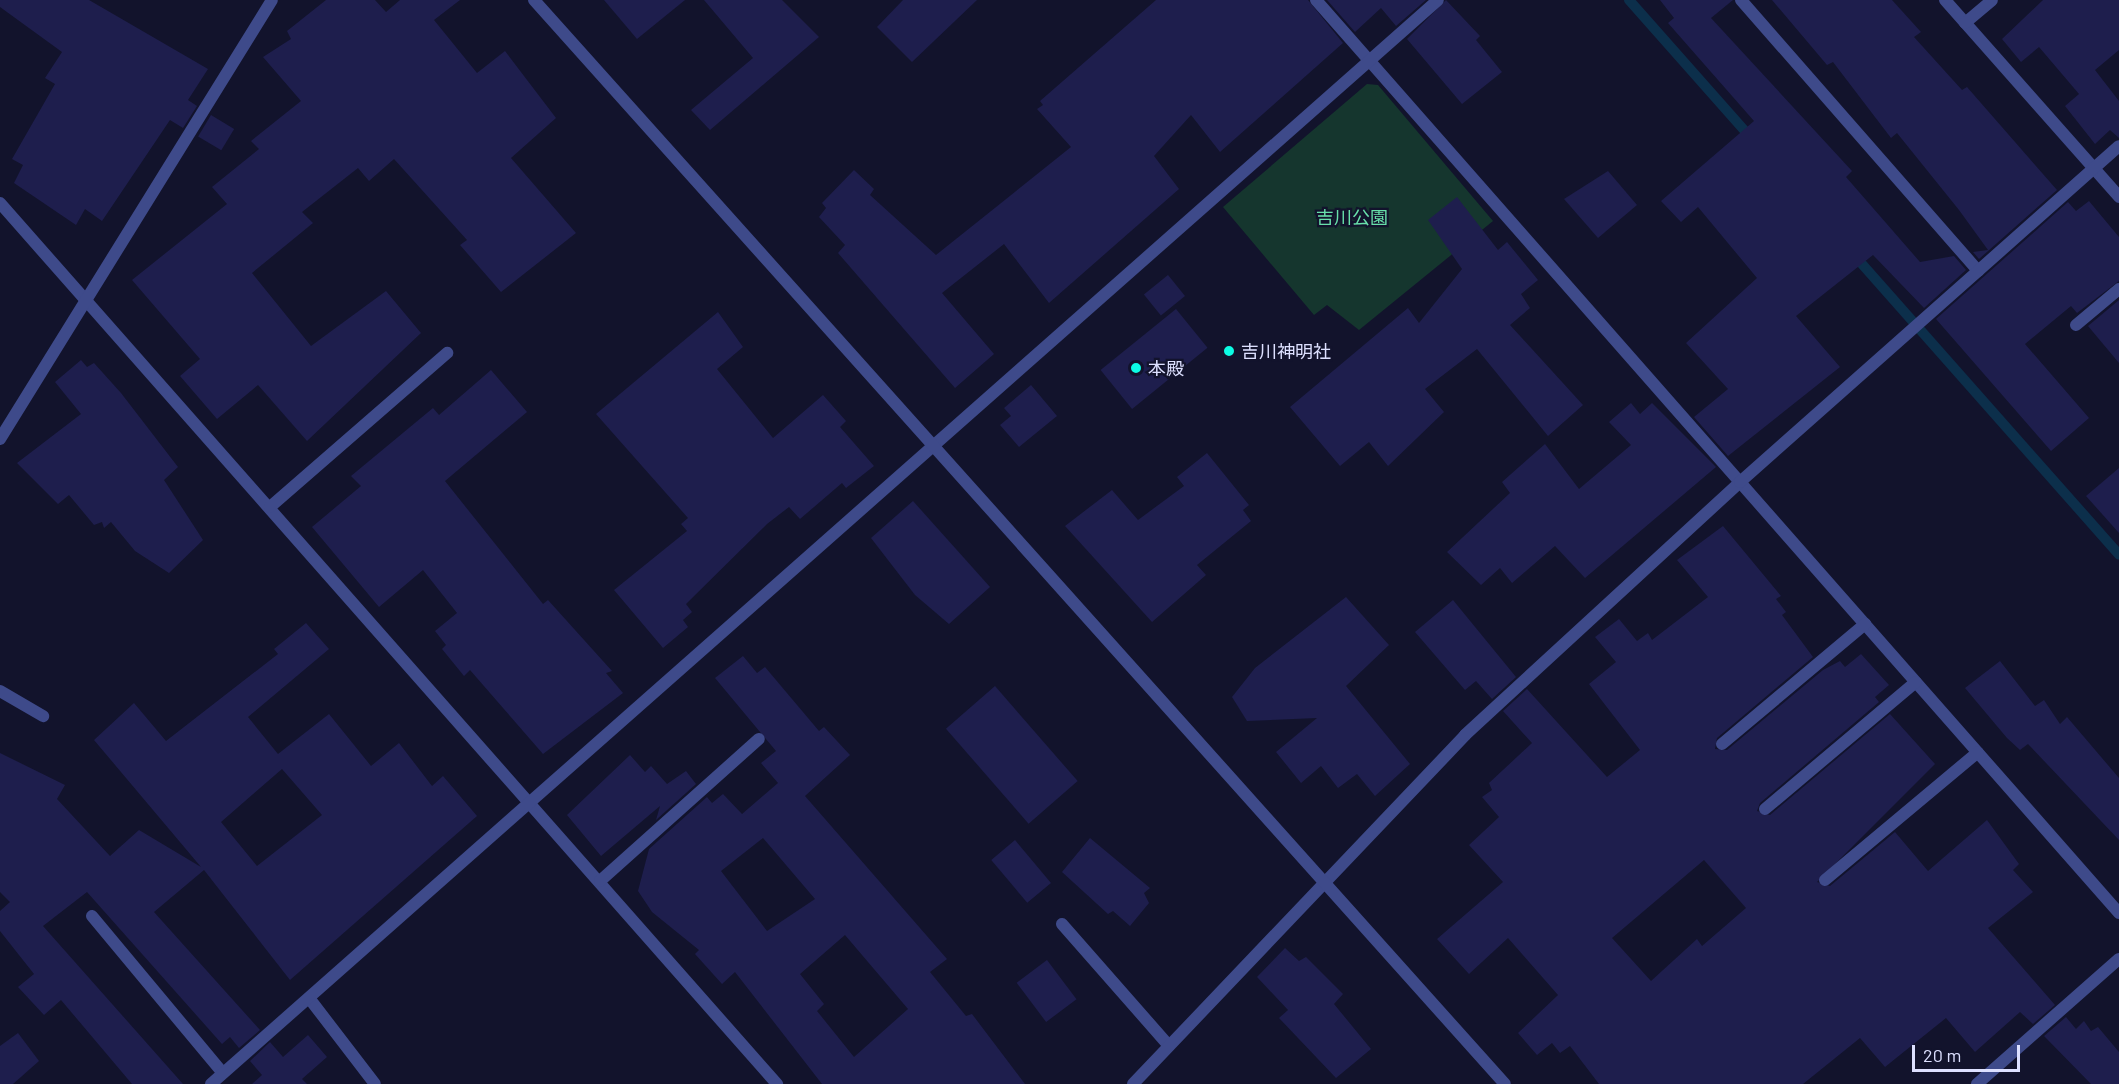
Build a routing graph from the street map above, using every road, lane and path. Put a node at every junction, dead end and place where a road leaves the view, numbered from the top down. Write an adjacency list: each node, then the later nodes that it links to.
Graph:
1 (273, 0): 16 (street)
2 (534, 0): 20 (street)
3 (1316, 0): 9 (street)
4 (1438, 0): 9 (street)
5 (1741, 0): 14 (street)
6 (1945, 0): 8 (street)
7 (1992, 0): 8 (street)
8 (1965, 23): 11 (street)
9 (1369, 59): 20 (street); 21 (street)
10 (2119, 146): 11 (street)
11 (2094, 168): 12 (street); 14 (street)
12 (2119, 197)
13 (0, 203): 16 (street)
14 (1978, 271): 21 (street)
15 (2119, 289): 17 (street)
16 (87, 299): 19 (street); 22 (street)
17 (2076, 325)
18 (447, 353): 22 (street)
19 (0, 439)
20 (932, 446): 30 (street); 32 (street)
21 (1740, 482): 23 (street); 32 (street)
22 (270, 507): 30 (street)
23 (1865, 624): 24 (street); 28 (street)
24 (1916, 682): 29 (street); 31 (street)
25 (0, 691): 26 (street)
26 (43, 716)
27 (759, 739): 34 (street)
28 (1722, 744)
29 (1978, 752): 33 (street); 35 (street)
30 (531, 801): 34 (street); 39 (street)
31 (1765, 809)
32 (1326, 880): 40 (street); 46 (street)
33 (1825, 880)
34 (600, 881): 44 (street)
35 (2119, 913)
36 (92, 916): 41 (street)
37 (1062, 924): 40 (street)
38 (2119, 959): 47 (street)
39 (309, 998): 41 (street); 43 (street)
40 (1168, 1046): 45 (street)
41 (223, 1073): 42 (street)
42 (211, 1084)
43 (375, 1084)
44 (777, 1084)
45 (1133, 1084)
46 (1505, 1084)
47 (1977, 1084)

